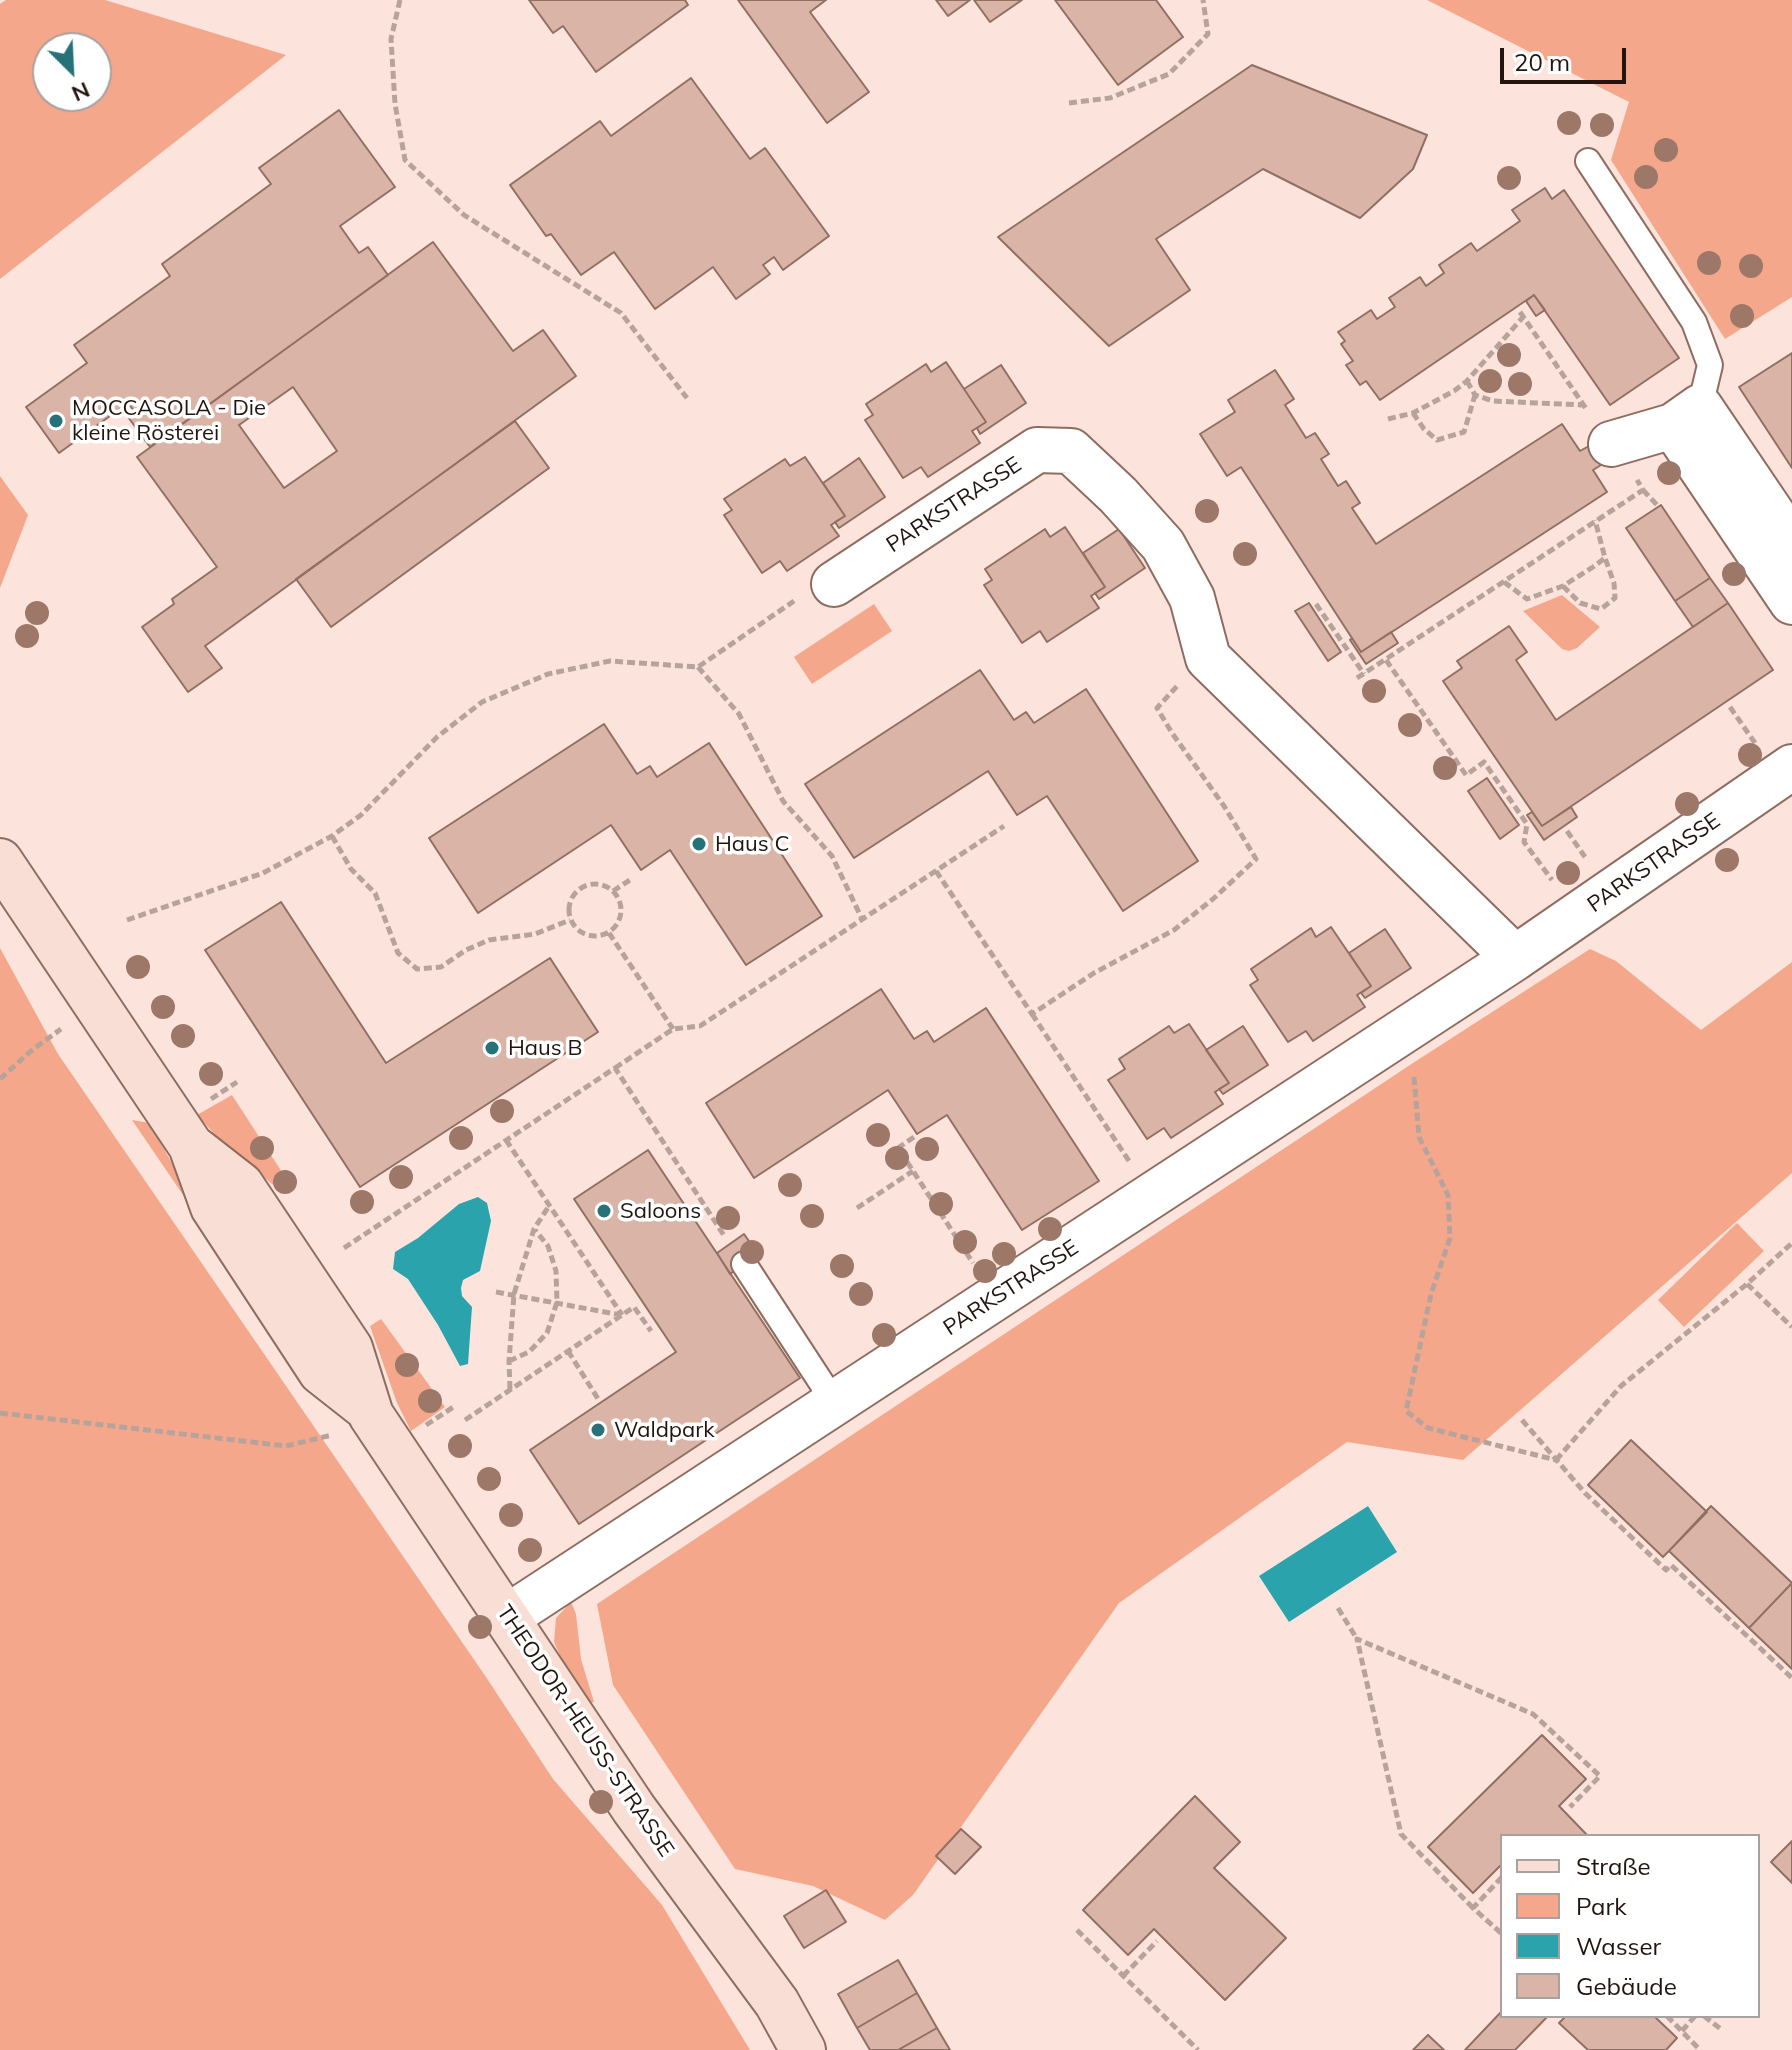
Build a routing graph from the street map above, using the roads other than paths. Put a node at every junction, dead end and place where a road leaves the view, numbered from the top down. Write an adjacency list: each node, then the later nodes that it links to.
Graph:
1 (1588, 161): 2 (lane)
2 (1687, 416): 3 (street); 4 (street); 6 (street)
3 (1610, 443)
4 (1792, 543)
5 (834, 584): 9 (street, PARKSTRASSE)
6 (1792, 602)
7 (1792, 767): 9 (street, PARKSTRASSE)
8 (0, 861): 12 (street, THEODOR-HEUSS-STRASSE)
9 (1515, 958): 11 (street, PARKSTRASSE)
10 (737, 1254): 11 (lane)
11 (834, 1402): 12 (street, PARKSTRASSE)
12 (507, 1617): 13 (street, THEODOR-HEUSS-STRASSE)
13 (803, 2050)

